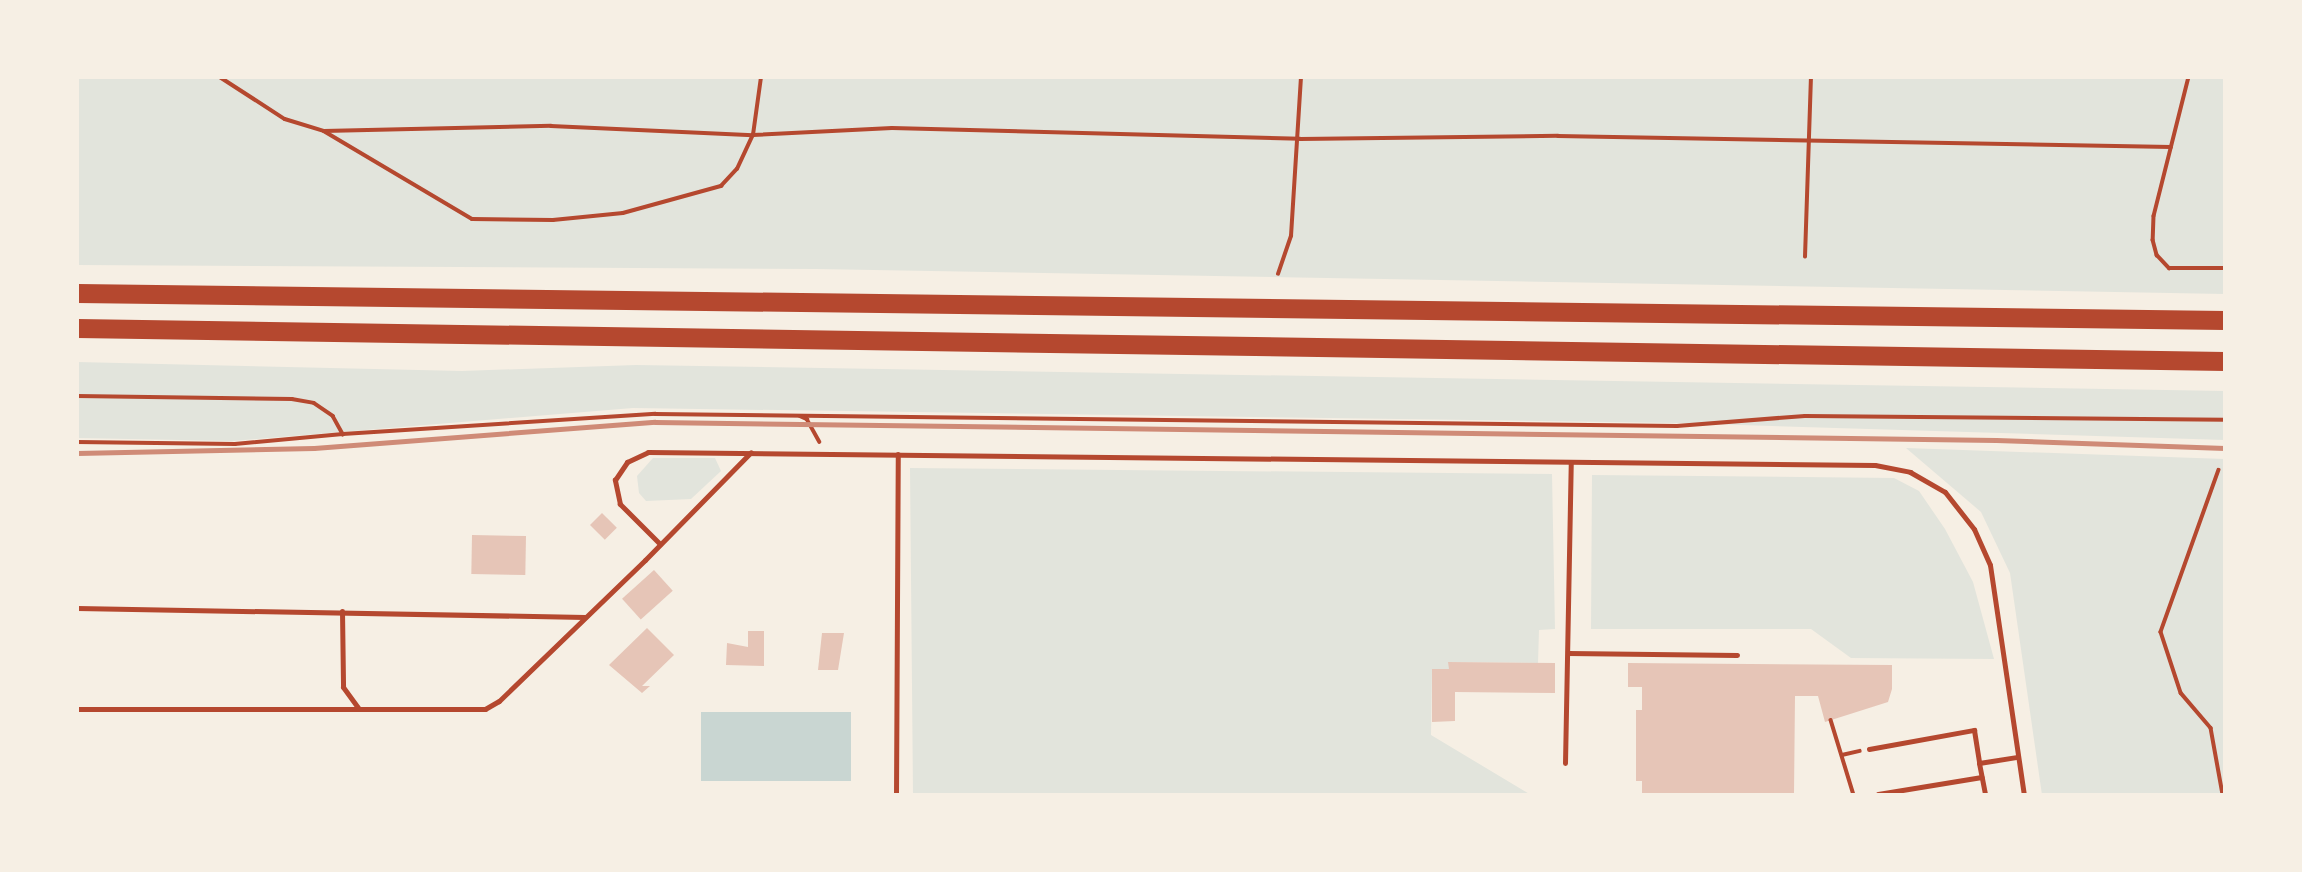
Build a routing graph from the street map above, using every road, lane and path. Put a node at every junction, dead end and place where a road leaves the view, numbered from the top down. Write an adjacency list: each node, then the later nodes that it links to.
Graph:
1 (220, 77): 6 (path)
2 (761, 77): 7 (path)
3 (1301, 77): 8 (path)
4 (1811, 77): 9 (path)
5 (2189, 77): 10 (path)
6 (324, 131): 7 (path); 7 (path)
7 (753, 135): 8 (path)
8 (1300, 139): 9 (path); 13 (path)
9 (1808, 143): 10 (path); 11 (path)
10 (2171, 147): 12 (path)
11 (1805, 257)
12 (2225, 268)
13 (1278, 274)
14 (77, 293): 15 (highway)
15 (2225, 320)
16 (77, 328): 17 (highway)
17 (2225, 360)
18 (77, 396): 21 (path)
19 (798, 415): 20 (path); 21 (path); 24 (path)
20 (2225, 420)
21 (343, 434): 22 (path)
22 (77, 442)
23 (751, 452): 24 (lane); 28 (lane); 28 (lane)
24 (822, 453): 25 (lane)
25 (898, 454): 26 (lane); 44 (lane)
26 (1571, 463): 32 (lane); 39 (lane)
27 (2219, 470): 48 (path)
28 (660, 544): 31 (lane)
29 (77, 608): 30 (lane)
30 (342, 611): 31 (lane); 34 (lane)
31 (585, 617): 34 (lane)
32 (1568, 653): 33 (lane); 40 (lane)
33 (1737, 655)
34 (358, 708): 35 (lane)
35 (77, 709)
36 (1830, 720): 38 (path)
37 (1869, 750): 38 (path); 41 (lane)
38 (1842, 755): 45 (path)
39 (2018, 757): 41 (lane); 47 (lane)
40 (1565, 763)
41 (1979, 763): 42 (lane)
42 (1982, 777): 43 (lane); 46 (lane)
43 (1878, 794)
44 (896, 795)
45 (1854, 795)
46 (1985, 795)
47 (2024, 795)
48 (2222, 795)

